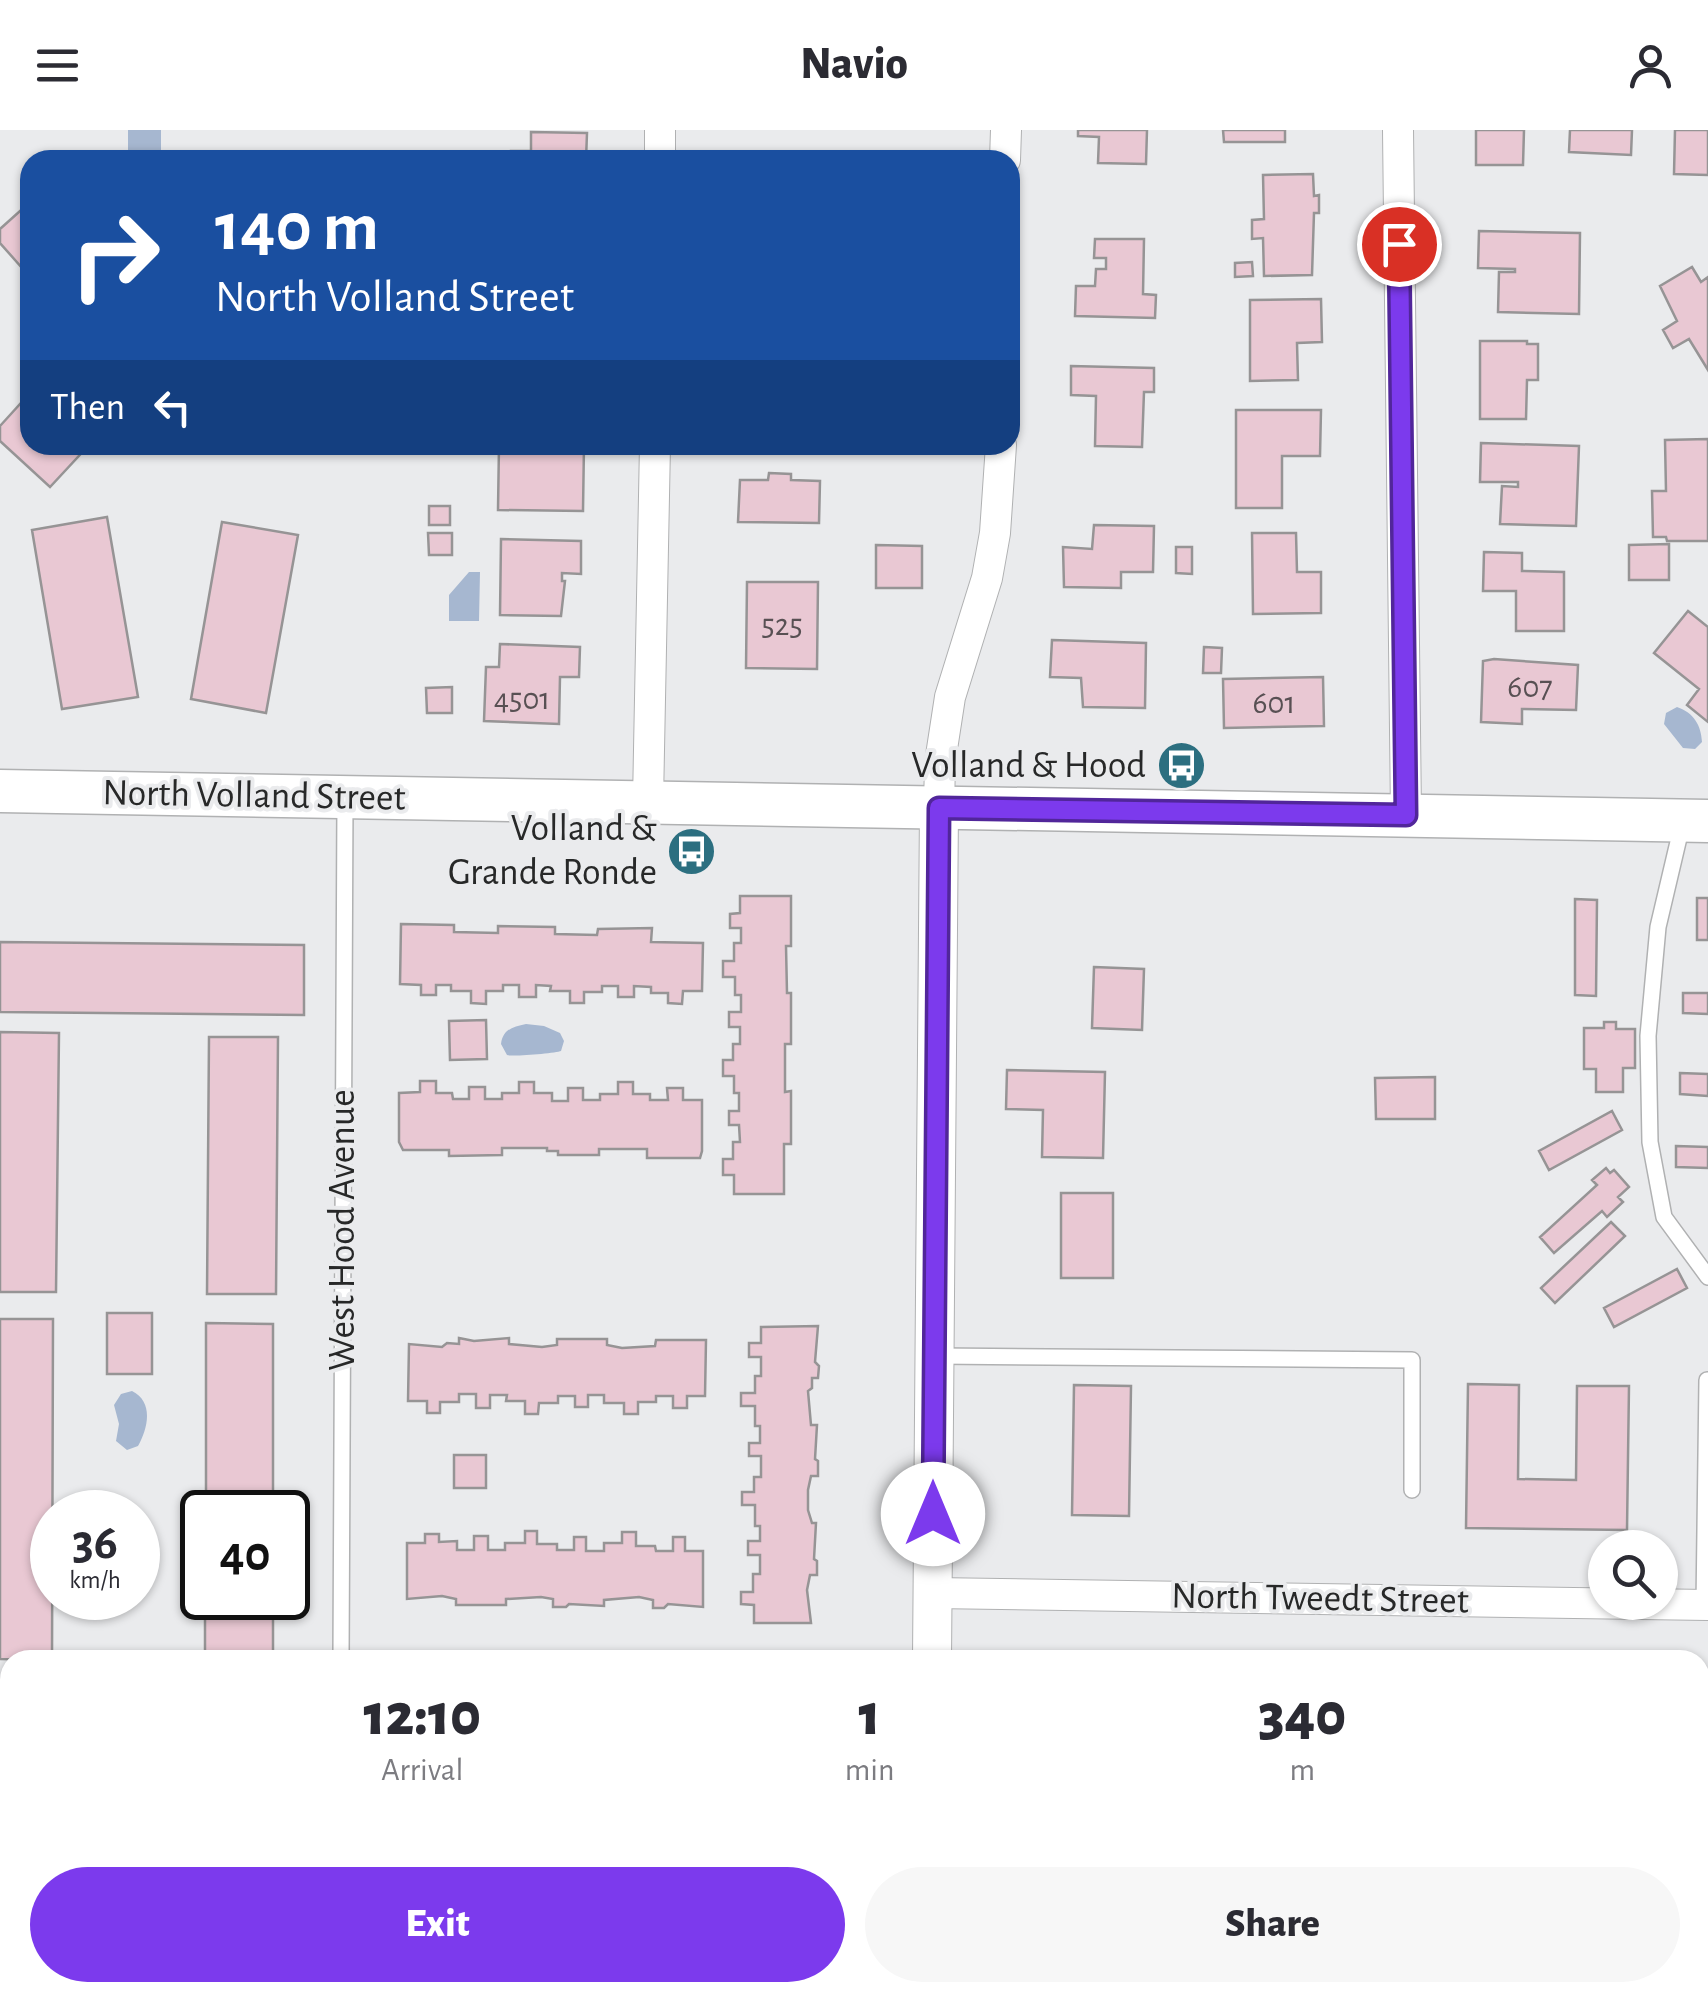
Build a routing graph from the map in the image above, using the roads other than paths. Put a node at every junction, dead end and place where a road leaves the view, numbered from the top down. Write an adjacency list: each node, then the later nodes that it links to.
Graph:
1 (1398, 130): 8 (street)
2 (654, 455): 6 (street)
3 (999, 455): 7 (street)
4 (0, 791): 5 (main road, North Volland Street)
5 (345, 799): 6 (main road, North Volland Street); 16 (lane, West Hood Avenue)
6 (648, 801): 7 (main road, North Volland Street)
7 (939, 808): 8 (main road, North Volland Street); 11 (street)
8 (1406, 815): 9 (main road, North Volland Street)
9 (1696, 821): 10 (lane)
10 (1708, 1276)
11 (934, 1356): 13 (lane); 14 (street)
12 (1707, 1380): 15 (lane)
13 (1412, 1490)
14 (933, 1593): 15 (street, North Tweedt Street); 17 (street)
15 (1706, 1605)
16 (341, 1650)
17 (932, 1650)

